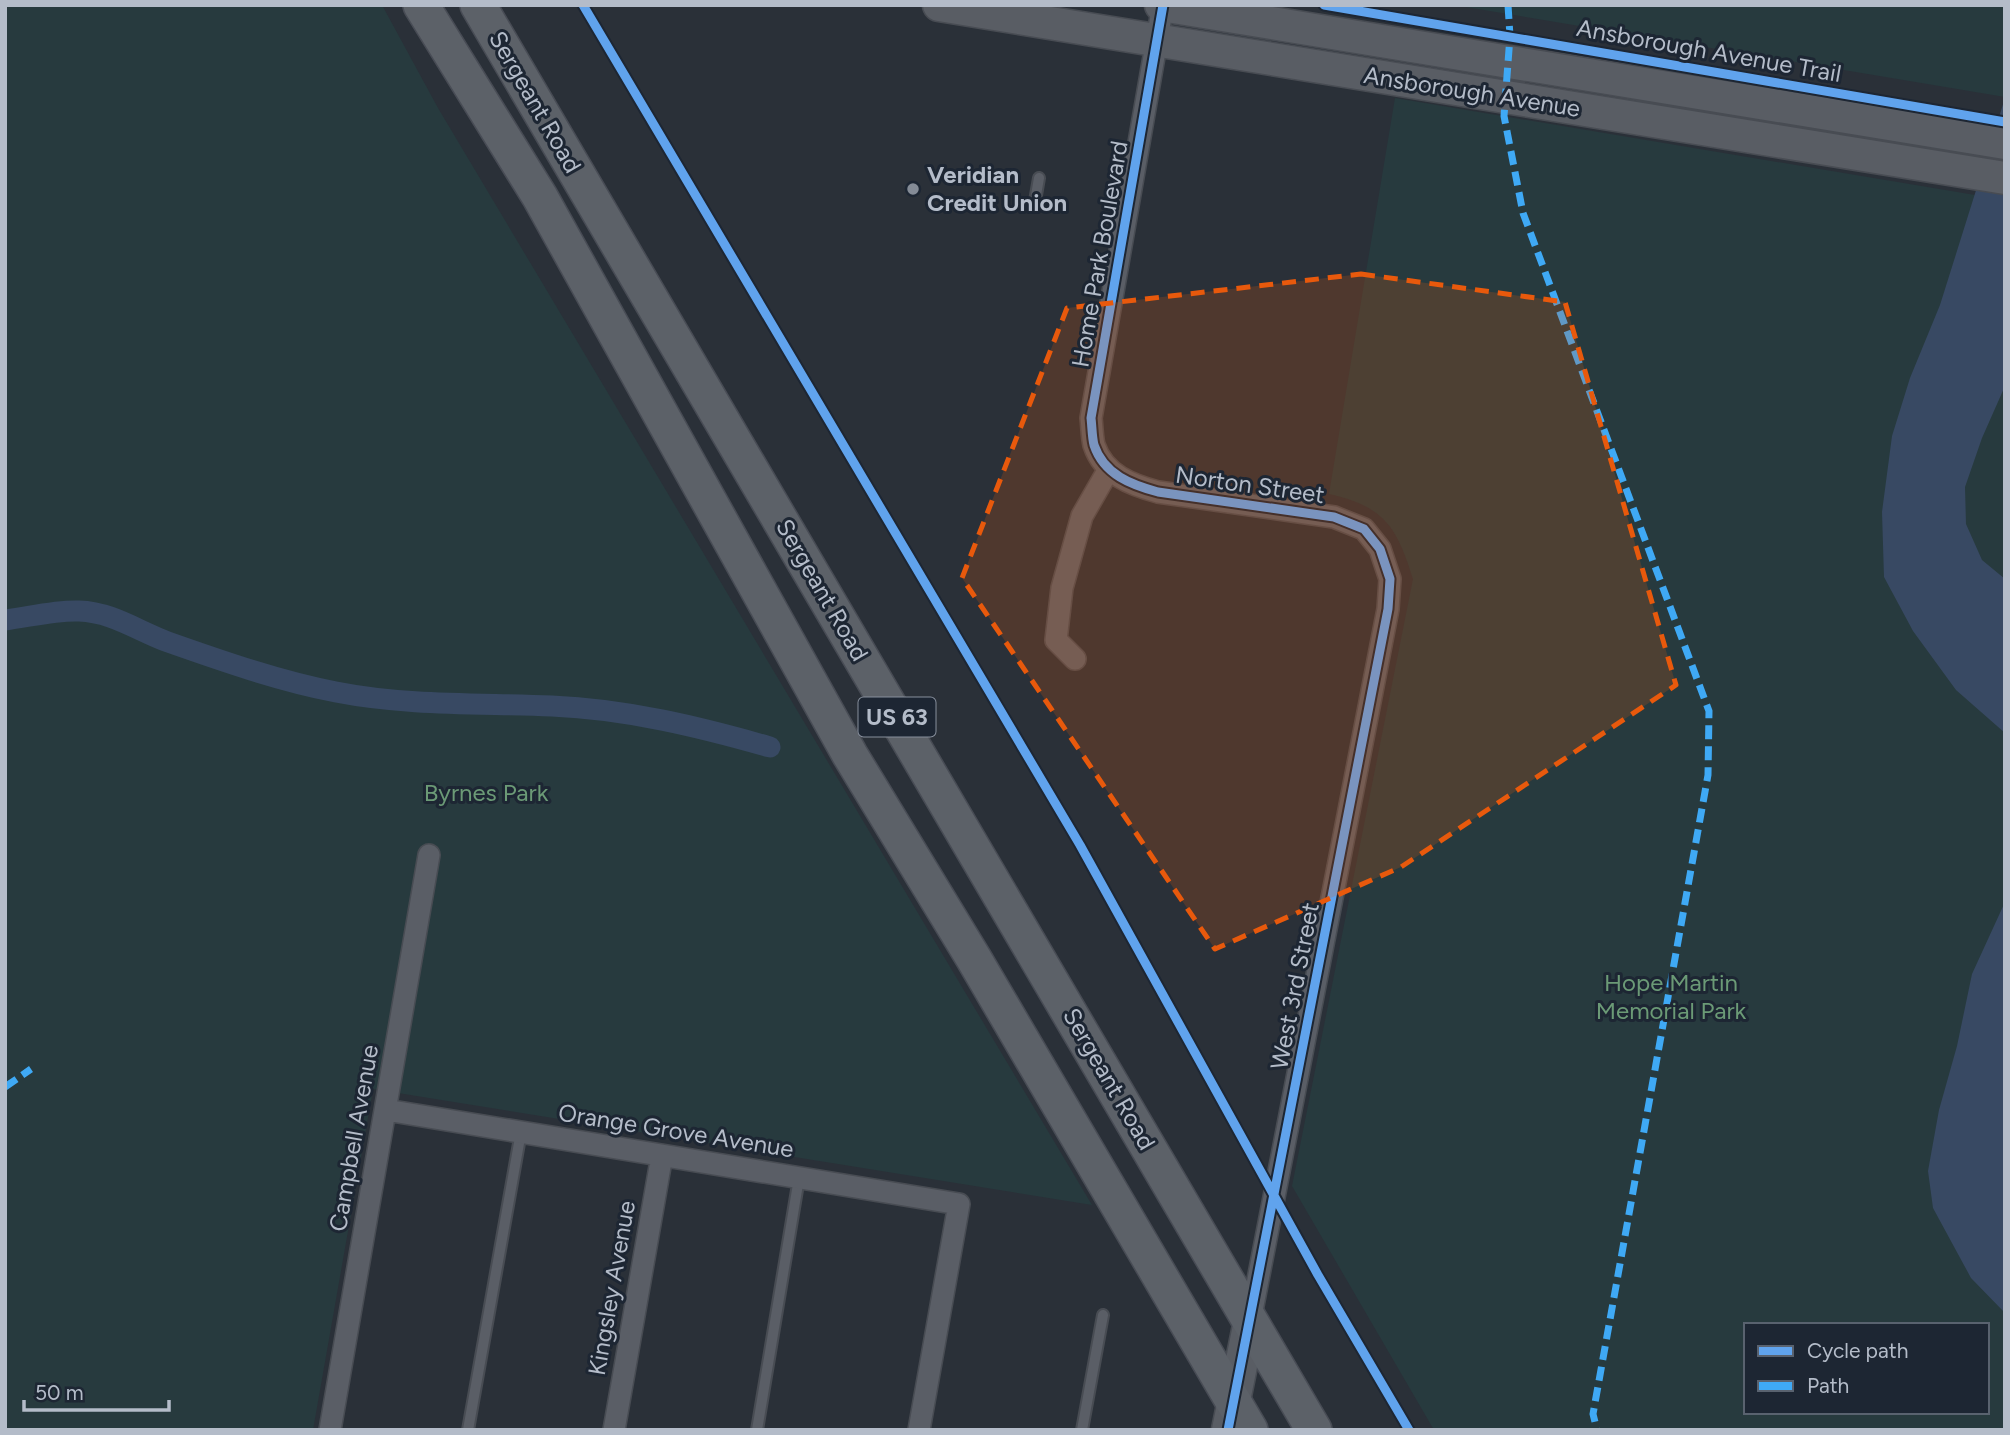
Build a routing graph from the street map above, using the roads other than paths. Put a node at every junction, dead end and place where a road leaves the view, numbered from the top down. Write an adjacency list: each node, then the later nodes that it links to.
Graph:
1 (421, 5): 20 (main road, Sergeant Road / US 63)
2 (478, 5): 19 (main road, Sergeant Road / US 63)
3 (939, 5): 5 (main road, Ansborough Avenue)
4 (1162, 5): 5 (street); 6 (main road, Ansborough Avenue)
5 (1157, 42): 8 (main road, Ansborough Avenue); 10 (street, Home Park Boulevard)
6 (2005, 143)
7 (1039, 178): 9 (lane)
8 (2005, 178)
9 (1035, 201)
10 (1109, 468): 11 (street, Norton Street); 12 (street)
11 (1380, 549): 19 (street, West 3rd Street)
12 (1075, 659)
13 (429, 855): 14 (street, Campbell Avenue)
14 (386, 1110): 15 (street, Orange Grove Avenue); 21 (street, Campbell Avenue)
15 (521, 1132): 16 (street, Orange Grove Avenue); 22 (lane)
16 (662, 1155): 17 (street, Orange Grove Avenue); 23 (street, Kingsley Avenue)
17 (799, 1178): 24 (lane); 25 (street, Orange Grove Avenue)
18 (1103, 1315): 26 (lane)
19 (1250, 1321): 20 (main road, West 3rd Street); 27 (main road, Sergeant Road / US 63)
20 (1237, 1420)
21 (330, 1430)
22 (468, 1430)
23 (614, 1430)
24 (757, 1430)
25 (919, 1430)
26 (1082, 1430)
27 (1314, 1430)

